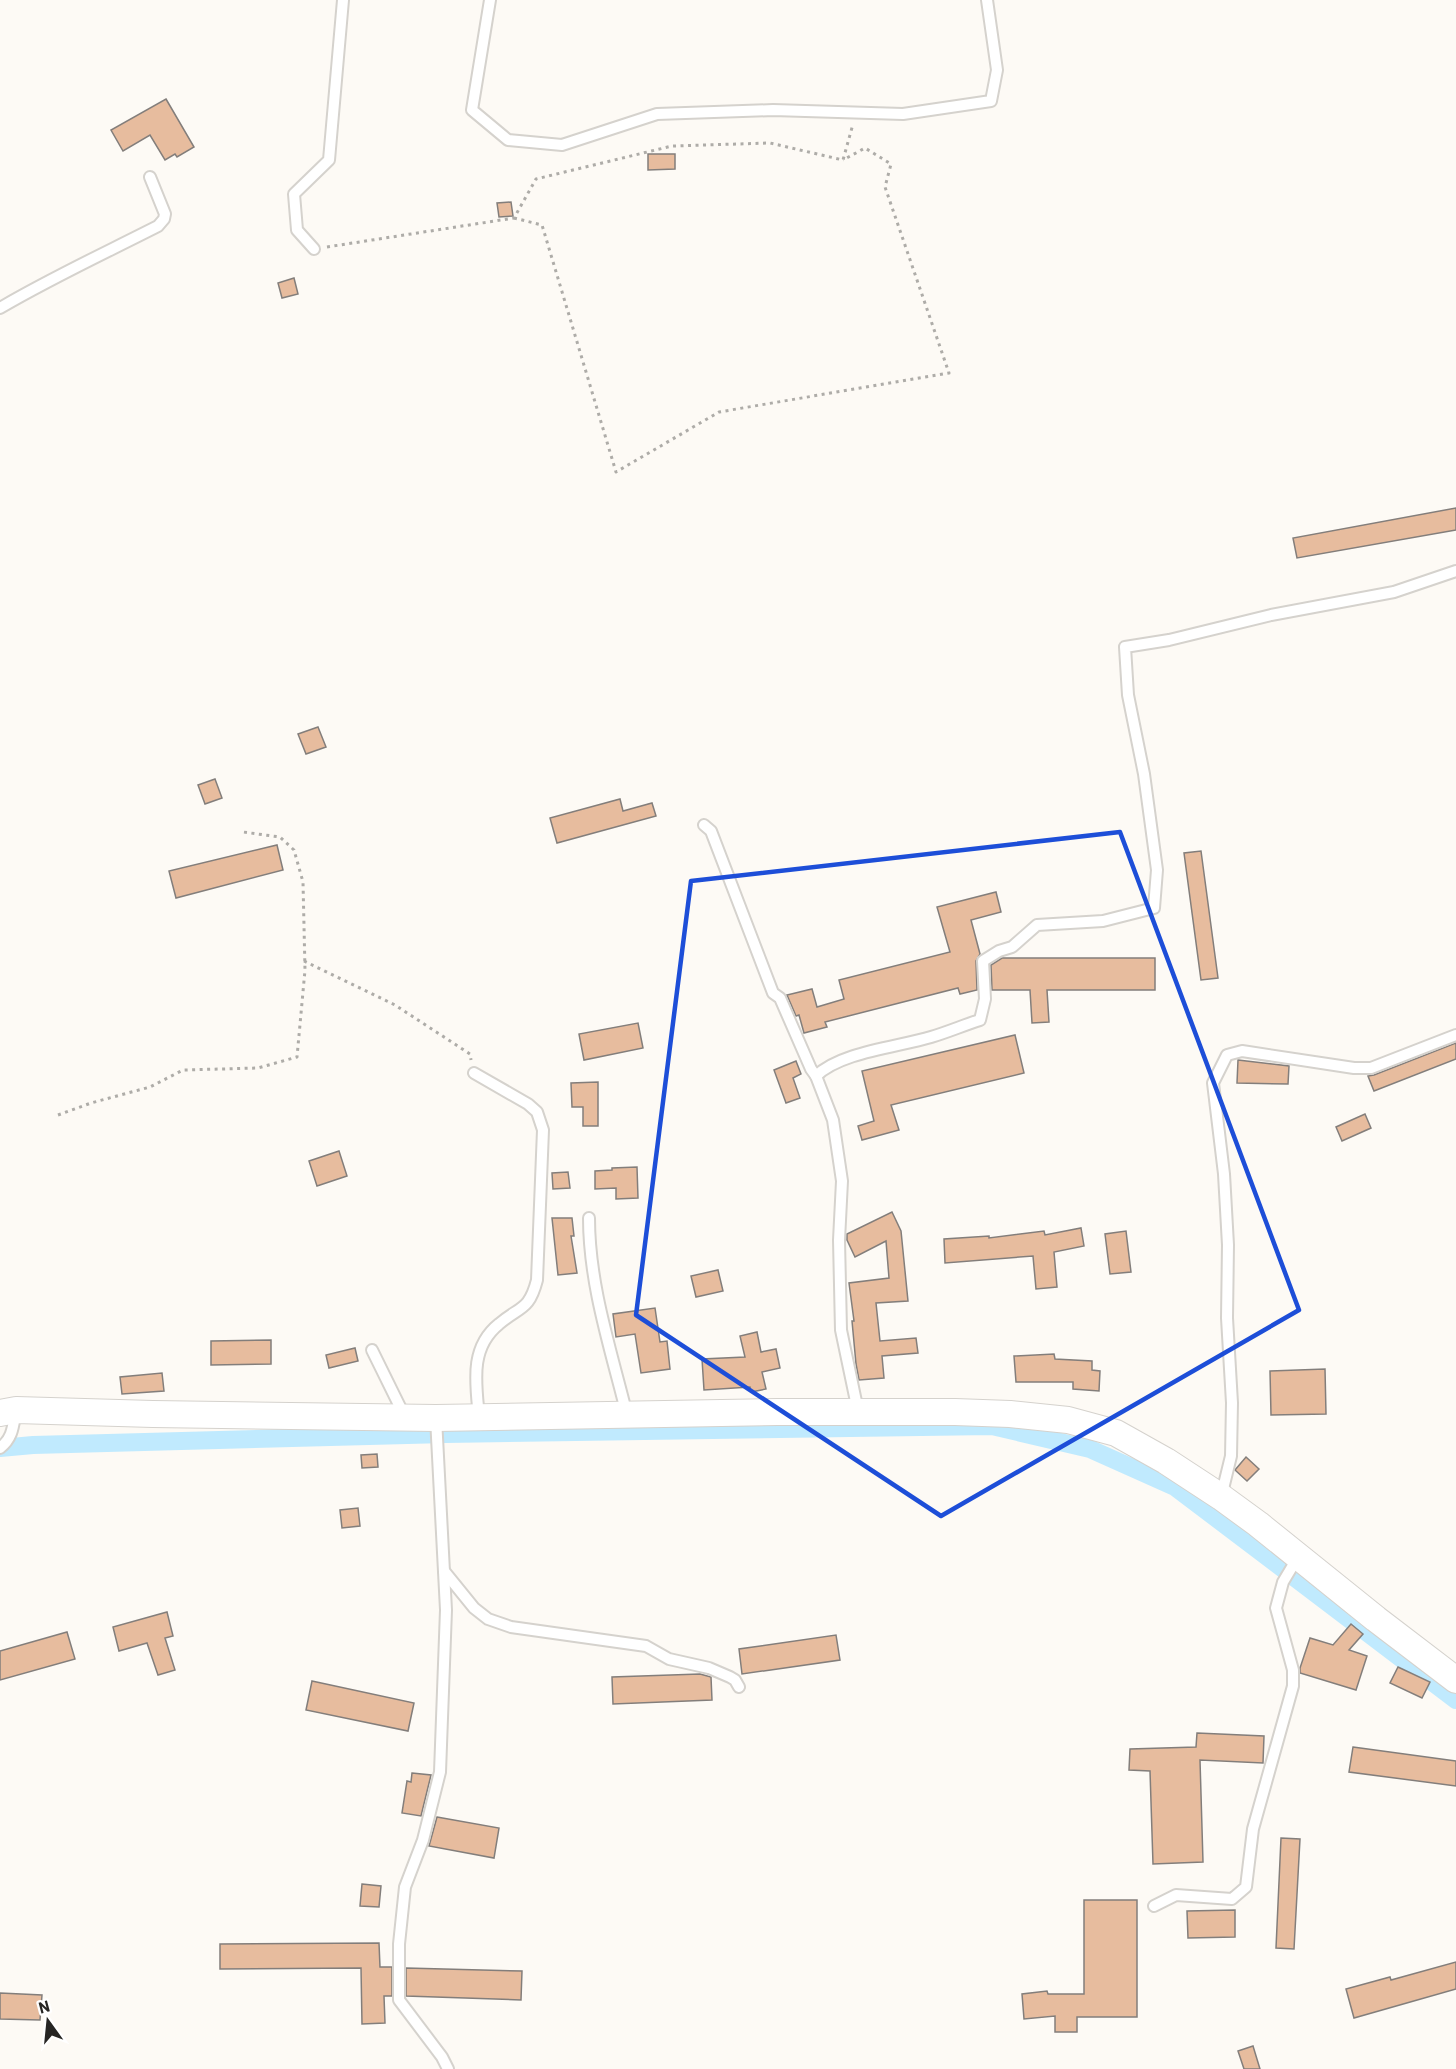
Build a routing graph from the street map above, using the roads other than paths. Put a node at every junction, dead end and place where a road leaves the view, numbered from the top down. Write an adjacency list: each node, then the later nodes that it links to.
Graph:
1 (343, 0): 5 (lane)
2 (490, 0): 3 (lane)
3 (987, 0)
4 (150, 177): 6 (lane)
5 (314, 249)
6 (0, 308)
7 (1456, 571): 11 (lane)
8 (705, 825): 11 (lane)
9 (1456, 1035): 21 (lane)
10 (474, 1073): 17 (lane)
11 (816, 1076): 15 (lane)
12 (589, 1218): 16 (lane)
13 (372, 1350): 18 (lane)
14 (8, 1411): 18 (street); 20 (lane)
15 (858, 1411): 16 (street); 21 (street)
16 (627, 1415): 17 (street)
17 (479, 1417): 19 (street)
18 (405, 1418): 19 (street)
19 (436, 1418): 23 (lane)
20 (0, 1448)
21 (1221, 1497): 22 (street)
22 (1298, 1556): 24 (street); 26 (lane)
23 (444, 1571): 25 (lane); 27 (lane)
24 (1456, 1680)
25 (739, 1687)
26 (1154, 1906)
27 (448, 2069)

